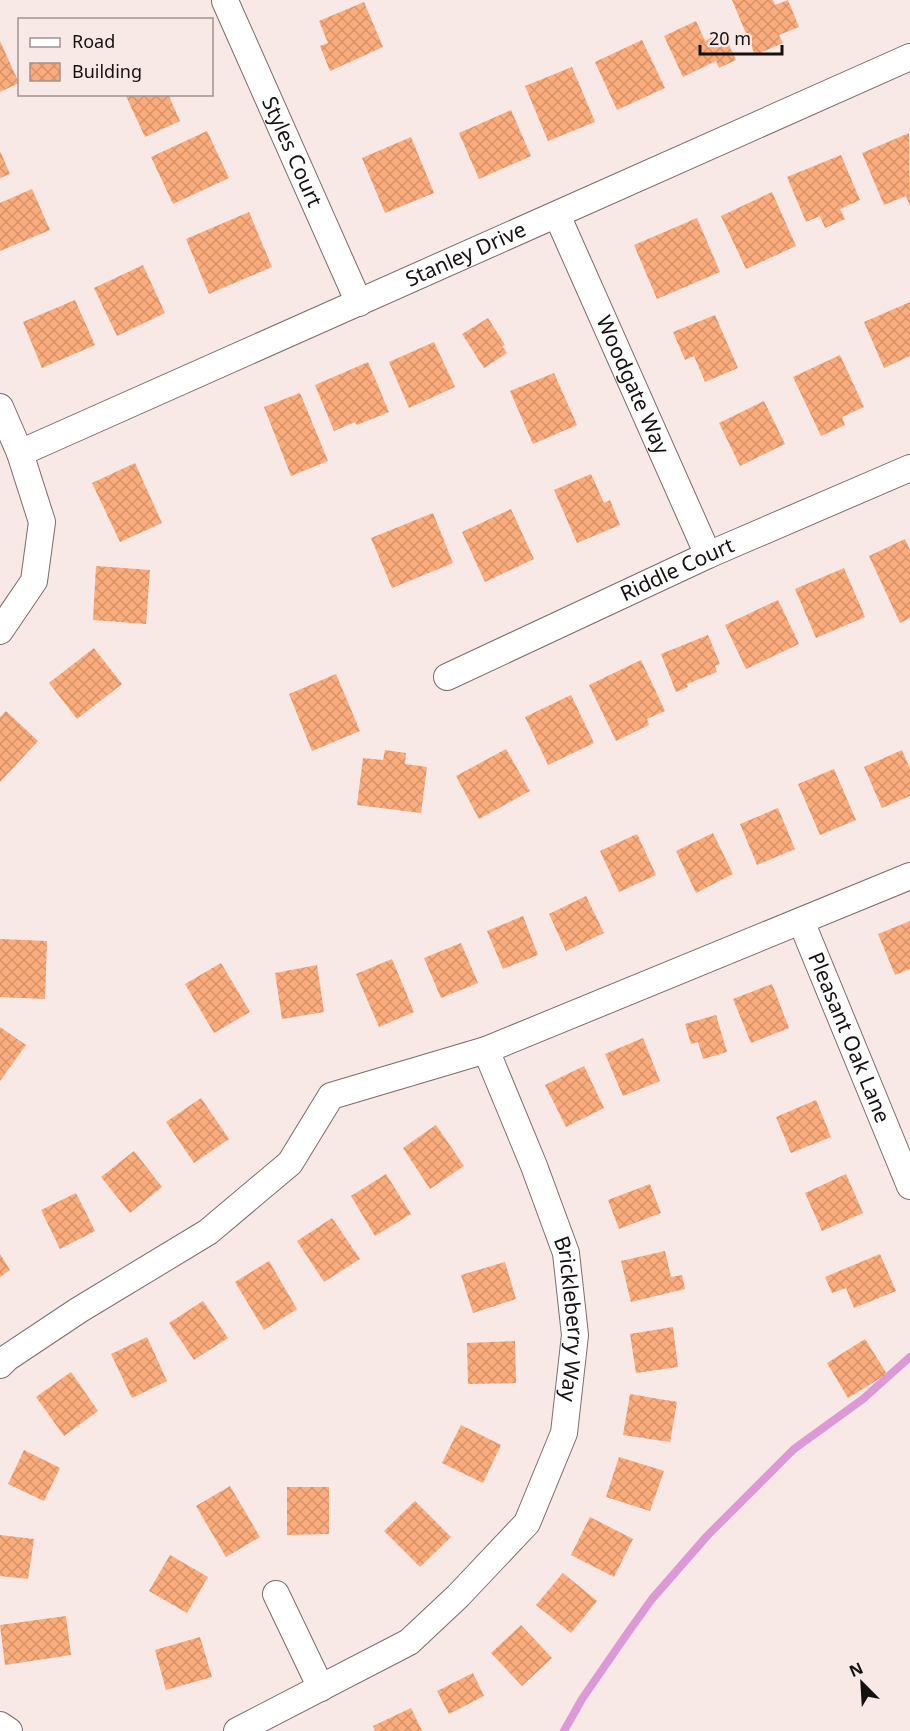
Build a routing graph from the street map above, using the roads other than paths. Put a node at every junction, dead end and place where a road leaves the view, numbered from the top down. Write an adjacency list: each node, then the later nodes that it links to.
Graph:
1 (225, 1): 4 (street, Styles Court)
2 (910, 57): 3 (street, Stanley Drive)
3 (557, 215): 4 (street, Stanley Drive); 8 (street, Woodgate Way)
4 (359, 303): 6 (street, Stanley Drive)
5 (0, 407): 6 (street)
6 (20, 453): 9 (street)
7 (910, 468): 8 (street, Riddle Court)
8 (708, 555): 10 (street, Riddle Court)
9 (0, 631)
10 (447, 677)
11 (910, 876): 12 (street)
12 (801, 921): 13 (street); 14 (street, Pleasant Oak Lane)
13 (486, 1050): 15 (street); 17 (street, Brickleberry Way)
14 (910, 1186)
15 (0, 1365)
16 (276, 1594): 17 (street)
17 (321, 1688): 20 (street, Brickleberry Way)
18 (0, 1725): 19 (street)
19 (9, 1731)
20 (237, 1731)

